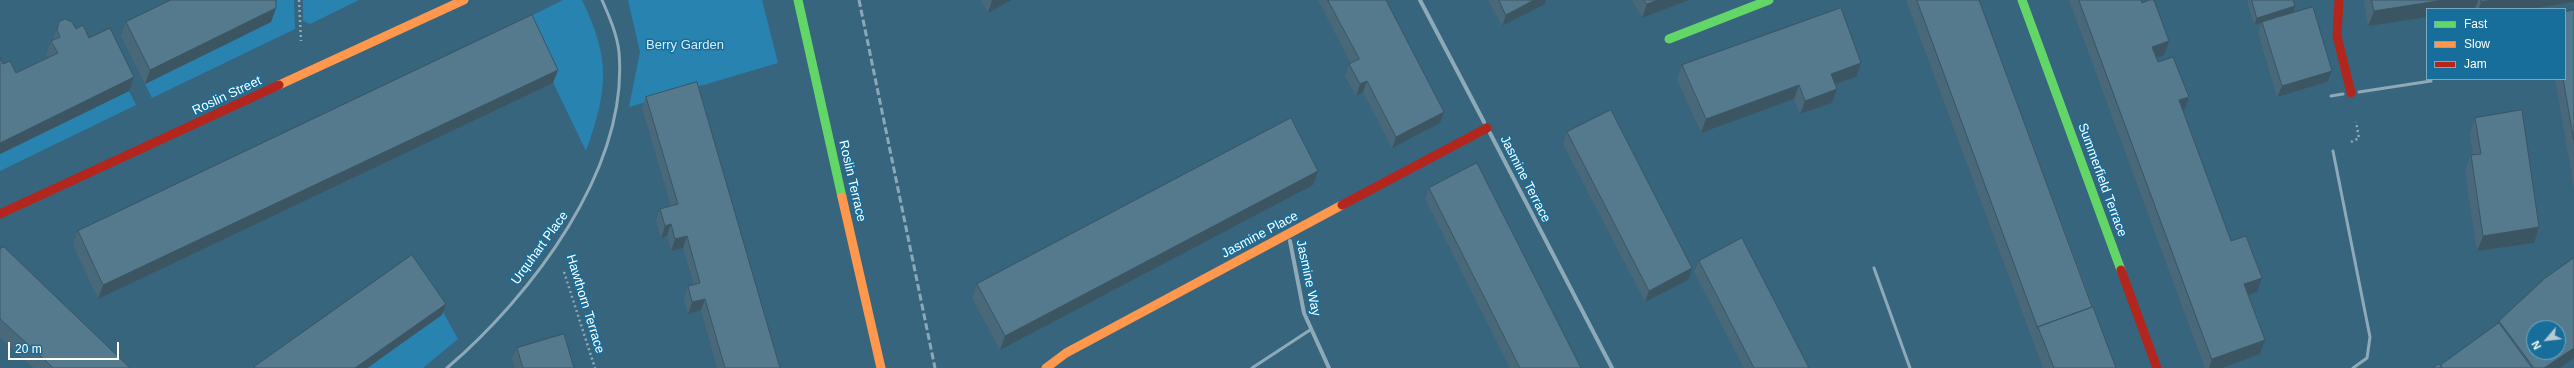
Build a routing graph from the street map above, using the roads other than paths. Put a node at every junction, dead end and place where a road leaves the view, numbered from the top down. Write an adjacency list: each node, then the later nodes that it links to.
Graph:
1 (464, 0): 14 (street, Roslin Street)
2 (602, 0): 18 (lane, Urquhart Place)
3 (798, 0): 19 (street, Roslin Terrace)
4 (1420, 0): 12 (street, Jasmine Terrace)
5 (1769, 0): 8 (street)
6 (2022, 0): 25 (street, Summerfield Terrace)
7 (2339, 0): 10 (street)
8 (1668, 39)
9 (2431, 81): 10 (lane)
10 (2351, 93): 11 (lane)
11 (2331, 96)
12 (1487, 128): 15 (street, Jasmine Place); 23 (street, Jasmine Terrace)
13 (2333, 151): 26 (lane)
14 (0, 214)
15 (1289, 235): 17 (street, Jasmine Way); 20 (street, Jasmine Place)
16 (1874, 268): 24 (lane)
17 (1310, 330): 21 (lane); 22 (street, Jasmine Way)
18 (446, 368)
19 (881, 368)
20 (1046, 368)
21 (1252, 368)
22 (1329, 368)
23 (1612, 368)
24 (1910, 368)
25 (2157, 368)
26 (2353, 368)

